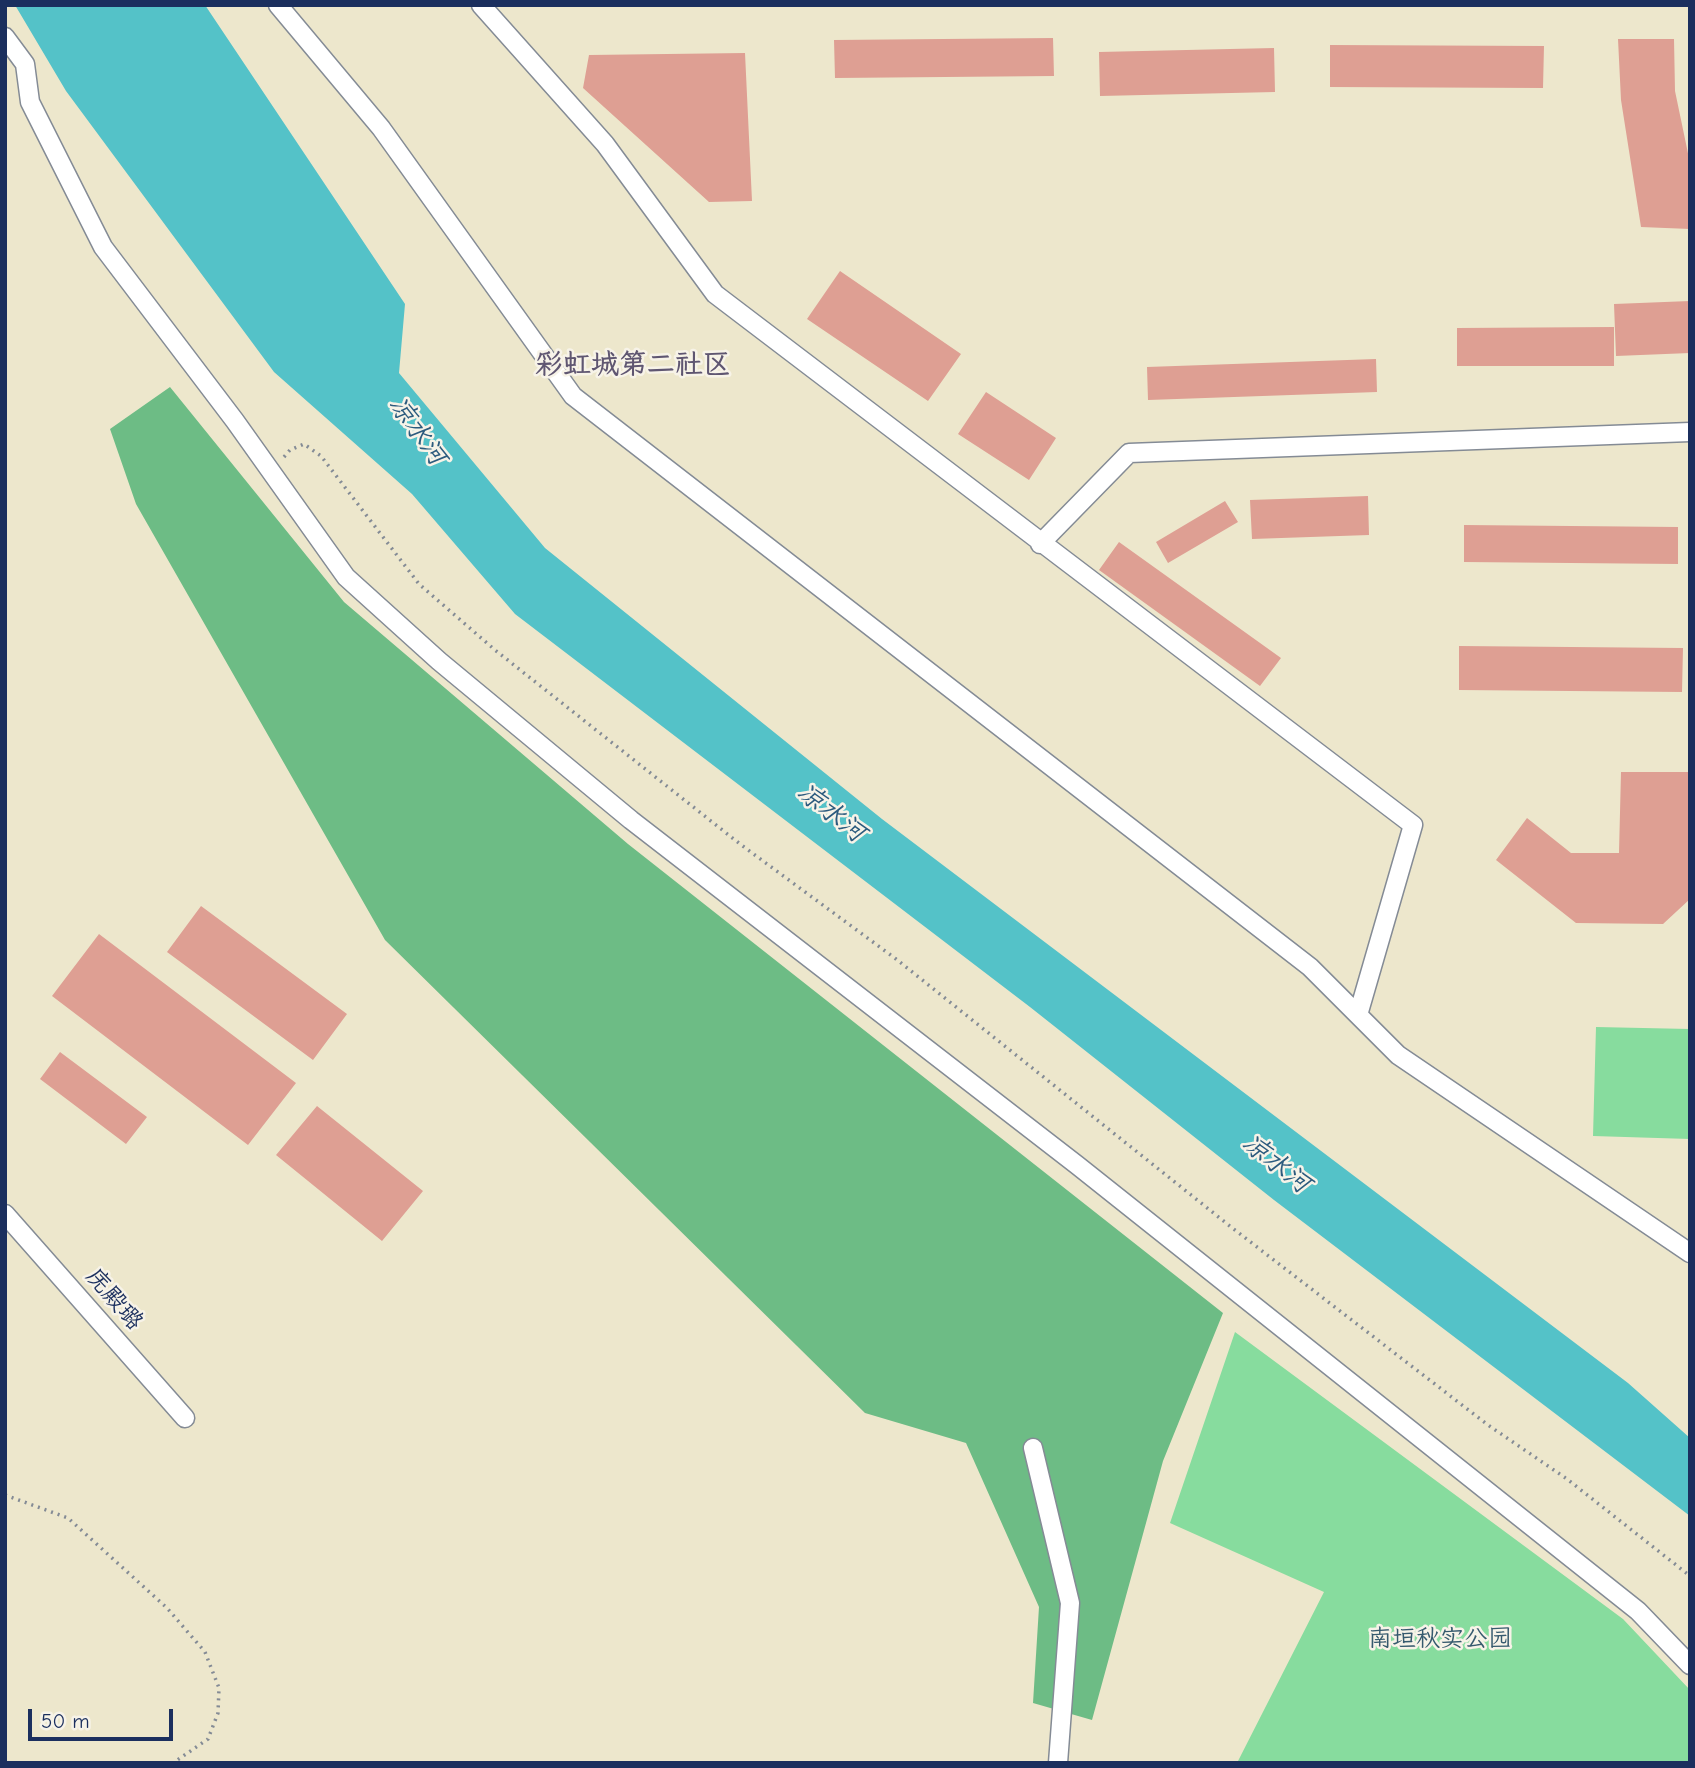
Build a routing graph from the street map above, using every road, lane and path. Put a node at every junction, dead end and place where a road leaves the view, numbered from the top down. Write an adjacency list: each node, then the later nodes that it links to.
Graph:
1 (278, 5): 7 (street)
2 (481, 5): 6 (street)
3 (5, 37): 5 (street)
4 (1690, 432): 6 (street)
5 (271, 472): 13 (path); 14 (street)
6 (1040, 544): 7 (street)
7 (1358, 1015): 9 (street)
8 (5, 1214): 10 (street, 庑殿璐)
9 (1690, 1253)
10 (185, 1418)
11 (1033, 1448): 16 (street)
12 (5, 1495): 15 (path)
13 (1690, 1576)
14 (1690, 1665)
15 (173, 1763)
16 (1058, 1763)

